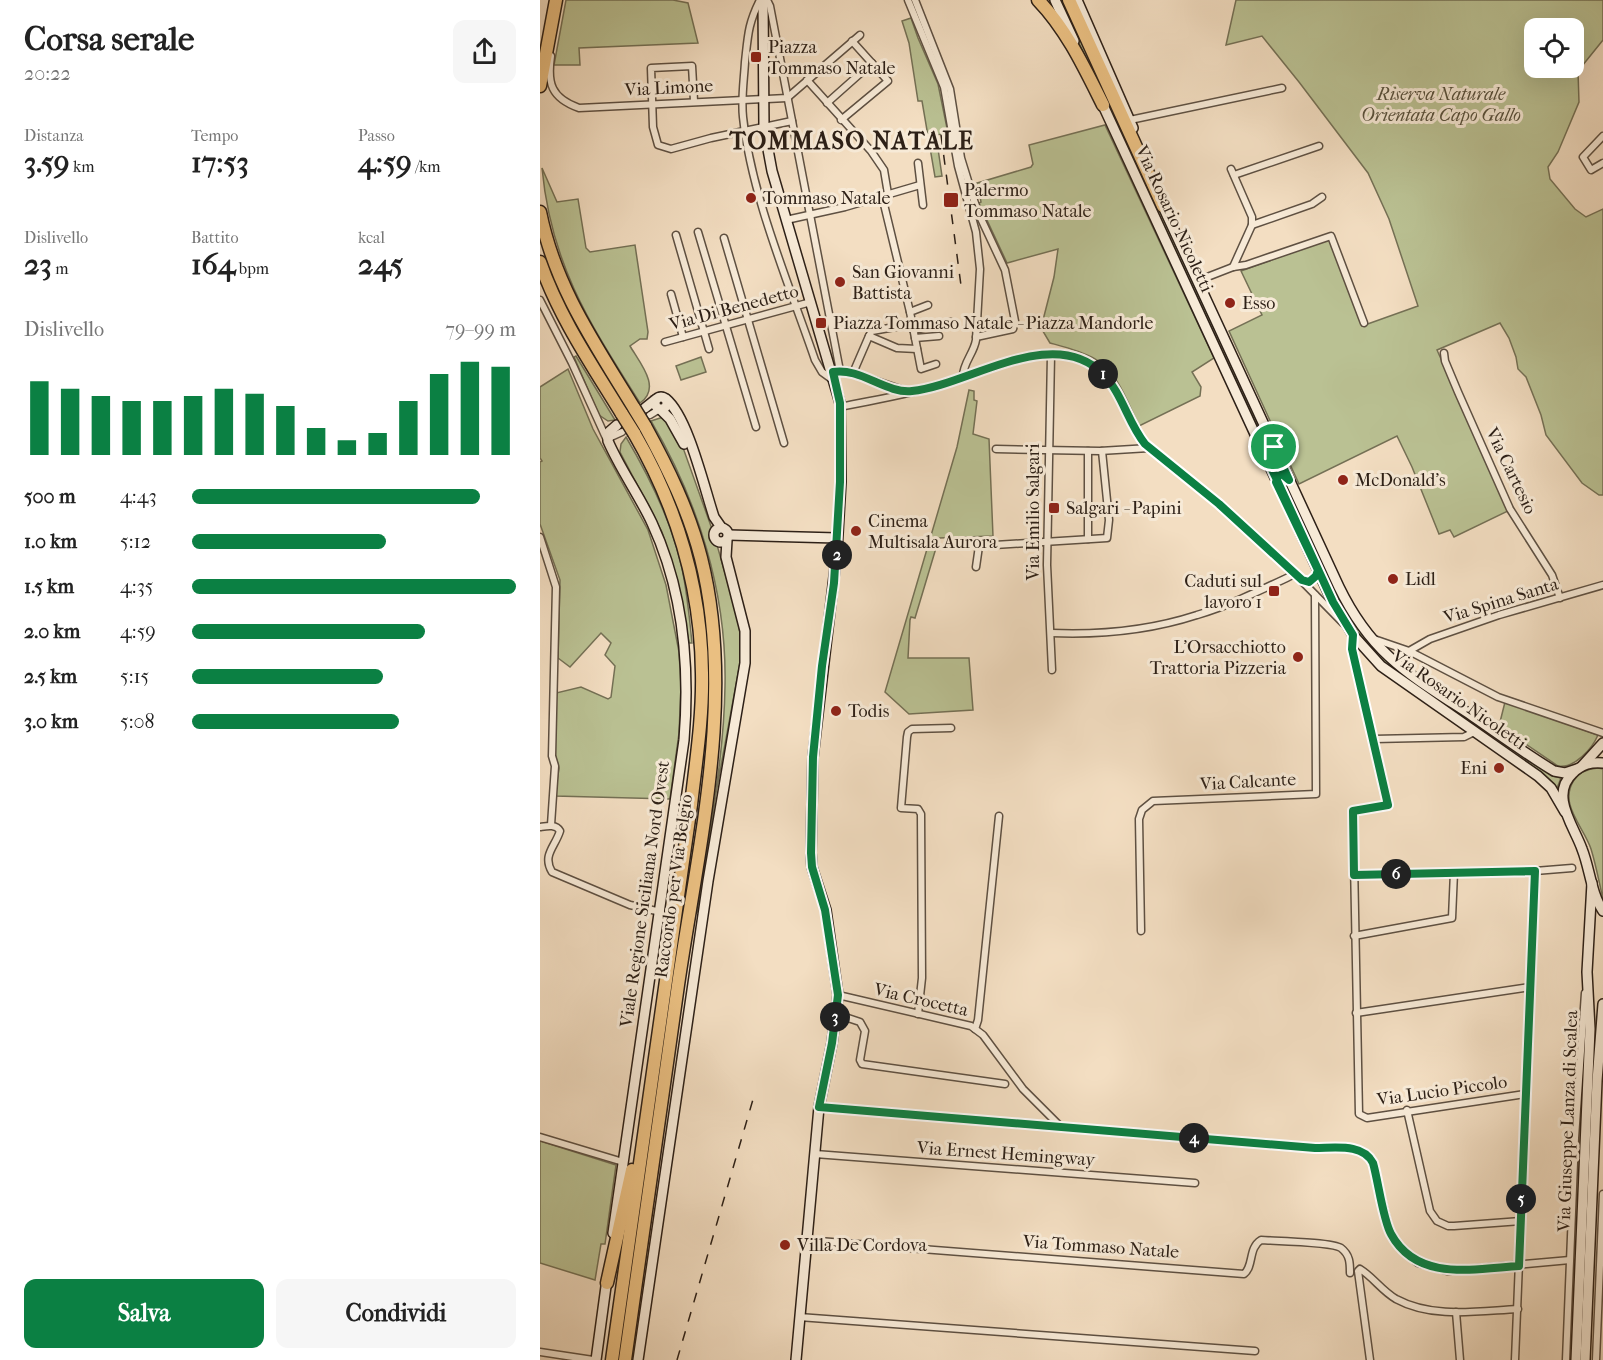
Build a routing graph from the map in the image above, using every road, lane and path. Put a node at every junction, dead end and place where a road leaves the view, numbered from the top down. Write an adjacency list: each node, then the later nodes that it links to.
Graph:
1 (549, 0): 13 (highway)
2 (556, 0): 16 (highway)
3 (562, 0): 23 (street, Via Limone)
4 (763, 0): 18 (street); 19 (street); 20 (street)
5 (908, 0): 64 (street)
6 (915, 0): 64 (street)
7 (1038, 0): 24 (highway)
8 (1055, 0): 24 (street, Via Rosario Nicoletti)
9 (1069, 0): 38 (highway)
10 (1077, 0): 26 (street, Via Rosario Nicoletti)
11 (860, 35): 12 (street)
12 (852, 41): 14 (street); 15 (street)
13 (540, 51)
14 (872, 63): 22 (street); 25 (street)
15 (807, 80): 18 (street); 22 (street)
16 (540, 86)
17 (1282, 88): 26 (street)
18 (787, 98): 20 (street, Via Limone); 27 (street)
19 (742, 99): 20 (street, Via Limone); 21 (street, Via Limone); 29 (street)
20 (762, 100): 28 (street)
21 (694, 101): 23 (street, Via Limone); 23 (street)
22 (827, 103): 25 (street)
23 (653, 104): 29 (street)
24 (1103, 105): 92 (street, Via Rosario Nicoletti)
25 (841, 120): 35 (street)
26 (1130, 120): 38 (street, Via Rosario Nicoletti)
27 (792, 122): 28 (street); 40 (street)
28 (764, 128): 29 (street); 41 (street)
29 (745, 132): 53 (street)
30 (1603, 136): 33 (street)
31 (1319, 146): 42 (street)
32 (918, 163): 34 (street)
33 (1603, 163)
34 (920, 185): 35 (street); 37 (street)
35 (885, 195): 40 (street); 54 (street)
36 (1322, 197): 42 (street)
37 (923, 205)
38 (1163, 206): 48 (street, Via Rosario Nicoletti)
39 (540, 212): 80 (highway, Raccordo per Via Belgio)
40 (810, 215): 41 (street); 75 (street)
41 (786, 220): 51 (street)
42 (1252, 225): 47 (street)
43 (698, 232): 58 (street)
44 (676, 235): 60 (street)
45 (724, 238): 55 (street)
46 (540, 262): 82 (highway)
47 (1233, 267): 48 (street); 57 (street)
48 (1197, 281): 86 (street, Via Rosario Nicoletti)
49 (671, 294): 63 (street)
50 (540, 300): 81 (street, Viale Regione Siciliana Nord Ovest)
51 (811, 302): 53 (street, Via Di Benedetto); 75 (street)
52 (928, 305): 54 (street)
53 (797, 306): 55 (street, Via Di Benedetto); 75 (street)
54 (910, 312): 59 (street)
55 (747, 319): 58 (street, Via Di Benedetto); 85 (street)
56 (951, 322): 59 (street)
57 (1364, 323)
58 (726, 325): 60 (street, Via Di Benedetto); 83 (street)
59 (913, 327): 61 (street); 65 (street)
60 (704, 331): 63 (street, Via Di Benedetto); 67 (street)
61 (869, 336): 68 (street); 74 (street)
62 (939, 336): 65 (street)
63 (683, 337): 66 (street, Via Di Benedetto)
64 (976, 337): 71 (street)
65 (915, 338): 68 (street)
66 (665, 342)
67 (709, 349)
68 (917, 349): 72 (street)
69 (1444, 352): 107 (street, Via Cartesio)
70 (1051, 355): 73 (street); 87 (street); 89 (street, Via Emilio Salgari)
71 (970, 358): 73 (street); 76 (street)
72 (936, 364)
73 (973, 372): 76 (street)
74 (853, 373): 75 (street); 77 (street)
75 (836, 375): 79 (street)
76 (963, 376): 77 (street)
77 (910, 392): 79 (street)
78 (658, 406): 80 (street); 95 (street); 95 (street)
79 (840, 407): 97 (street)
80 (644, 414): 167 (highway, Raccordo per Via Belgio)
81 (594, 415): 82 (street); 84 (street, Viale Regione Siciliana Nord Ovest)
82 (624, 426): 84 (street); 134 (highway, Raccordo per Via Belgio)
83 (756, 427)
84 (606, 437): 131 (street, Viale Regione Siciliana Nord Ovest)
85 (784, 443)
86 (1274, 447): 92 (street); 93 (street, Via Rosario Nicoletti)
87 (1149, 448): 91 (street); 103 (street)
88 (996, 449): 89 (street)
89 (1048, 450): 90 (street); 100 (street, Via Emilio Salgari)
90 (1088, 451): 91 (street); 99 (street)
91 (1102, 451): 99 (street)
92 (1264, 452): 94 (street, Via Rosario Nicoletti)
93 (1289, 480): 94 (street); 111 (street, Via Rosario Nicoletti)
94 (1276, 482): 102 (street, Via Rosario Nicoletti)
95 (718, 529): 98 (street)
96 (540, 537): 123 (street)
97 (837, 537): 98 (street); 137 (street)
98 (728, 538): 168 (street)
99 (1088, 539): 100 (street)
100 (1047, 543): 101 (street); 109 (street, Via Emilio Salgari)
101 (976, 567)
102 (1318, 570): 104 (street); 108 (street, Via Rosario Nicoletti)
103 (1295, 574): 104 (street); 109 (street)
104 (1302, 580): 106 (street)
105 (1603, 585): 107 (street, Via Spina Santa)
106 (1315, 594): 108 (street); 132 (street, Via Calcante)
107 (1560, 598): 112 (street, Via Spina Santa)
108 (1346, 625): 110 (street, Via Rosario Nicoletti)
109 (1051, 633): 113 (street, Via Emilio Salgari)
110 (1353, 635): 115 (street, Via Rosario Nicoletti); 117 (street)
111 (1368, 637): 112 (street); 120 (street, Via Rosario Nicoletti)
112 (1409, 651): 116 (street)
113 (1052, 670)
114 (951, 728): 141 (street)
115 (1474, 732): 117 (street); 121 (street, Via Rosario Nicoletti)
116 (1603, 733)
117 (1374, 739): 128 (street)
118 (1603, 743): 120 (street)
119 (1603, 763): 120 (street, Via Rosario Nicoletti)
120 (1580, 767): 121 (street)
121 (1565, 812): 129 (street, Via Rosario Nicoletti)
122 (999, 816): 142 (street)
123 (551, 825): 124 (street); 131 (street)
124 (540, 827)
125 (1572, 868): 126 (street)
126 (1535, 871): 127 (street); 136 (street)
127 (1454, 872): 128 (street); 133 (street)
128 (1354, 875): 133 (street)
129 (1592, 883): 130 (street); 135 (street, Via Giuseppe Lanza di Scalea)
130 (1603, 911)
131 (661, 912): 150 (street, Viale Regione Siciliana Nord Ovest)
132 (1142, 931)
133 (1354, 936): 139 (street)
134 (670, 944): 159 (highway); 166 (highway, Raccordo per Via Belgio)
135 (1587, 972): 155 (street); 174 (street, Via Giuseppe Lanza di Scalea)
136 (1530, 987): 139 (street); 144 (street)
137 (838, 995): 140 (street); 141 (street, Via Crocetta)
138 (1603, 1004): 175 (street, Via Giuseppe Lanza di Scalea)
139 (1356, 1013): 146 (street, Via Lucio Piccolo)
140 (836, 1014): 143 (street, Via Crocetta); 145 (street)
141 (918, 1014): 142 (street, Via Crocetta)
142 (975, 1029): 147 (street, Via Crocetta)
143 (1005, 1084)
144 (1525, 1094): 146 (street, Via Lucio Piccolo); 153 (street)
145 (819, 1107): 147 (street); 149 (street)
146 (1407, 1110): 153 (street)
147 (1061, 1127): 156 (street)
148 (540, 1137): 150 (street)
149 (815, 1154): 151 (street, Via Ernest Hemingway); 154 (street)
150 (623, 1162): 159 (street, Viale Regione Siciliana Nord Ovest)
151 (1195, 1183)
152 (1603, 1194): 158 (street, Via Giuseppe Lanza di Scalea)
153 (1521, 1221): 156 (street)
154 (806, 1240): 157 (street, Via Tommaso Natale); 162 (street)
155 (1570, 1260): 156 (street); 173 (street)
156 (1519, 1266): 160 (street)
157 (1350, 1274)
158 (1601, 1277): 176 (street, Via Giuseppe Lanza di Scalea)
159 (607, 1283): 165 (street, Viale Regione Siciliana Nord Ovest)
160 (1518, 1309): 161 (street); 172 (street)
161 (1456, 1312): 170 (street); 171 (street)
162 (799, 1317): 163 (street); 169 (street)
163 (1255, 1351)
164 (540, 1352): 165 (street)
165 (595, 1360)
166 (612, 1360)
167 (626, 1360)
168 (638, 1360)
169 (796, 1360)
170 (1370, 1360)
171 (1460, 1360)
172 (1515, 1360)
173 (1566, 1360)
174 (1576, 1360)
175 (1585, 1360)
176 (1596, 1360)

